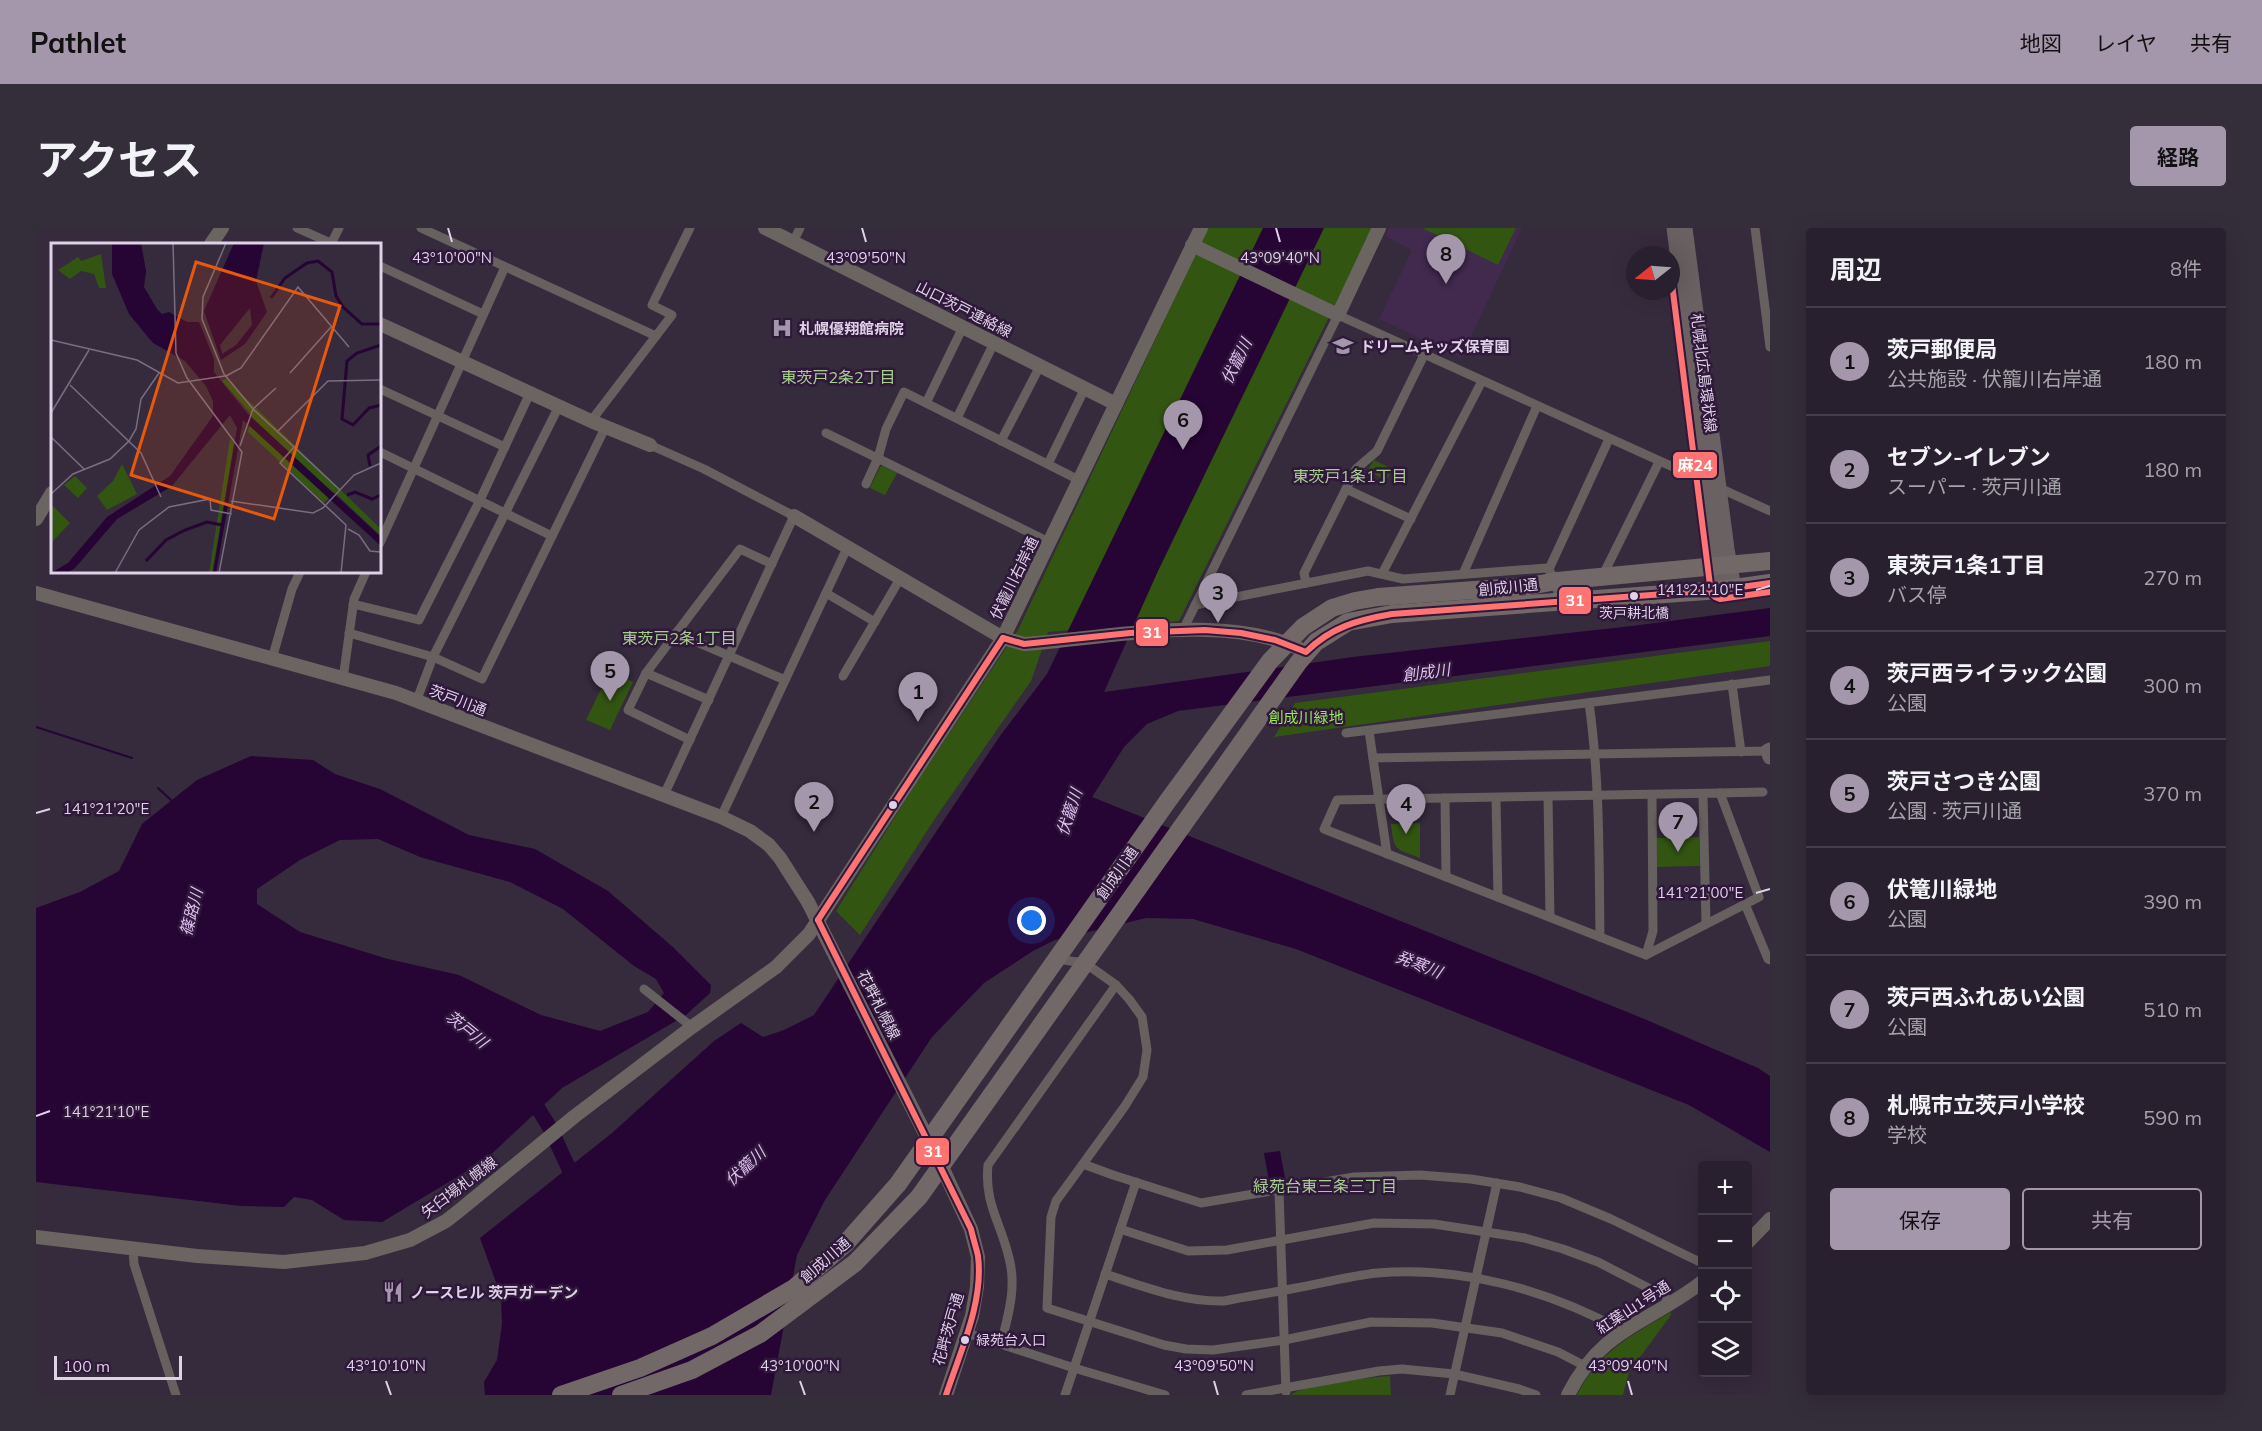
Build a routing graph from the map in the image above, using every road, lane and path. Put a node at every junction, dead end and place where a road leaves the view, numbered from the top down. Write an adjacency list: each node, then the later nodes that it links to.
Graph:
1 (222, 228): 14 (main road)
2 (297, 228): 15 (street)
3 (339, 228): 16 (street)
4 (421, 228): 19 (street)
5 (690, 228): 25 (street)
6 (765, 228): 13 (main road, 山口茨戸連絡線)
7 (800, 228): 13 (street)
8 (1201, 228): 17 (main road, 伏籠川右岸通)
9 (1378, 228): 22 (main road)
10 (1674, 228): 55 (main road, 札幌北広島環状線)
11 (1685, 228): 55 (main road, 札幌北広島環状線)
12 (1755, 228): 20 (street)
13 (793, 242): 24 (main road, 山口茨戸連絡線)
14 (212, 243)
15 (330, 243)
16 (332, 243)
17 (1192, 245): 22 (main road); 36 (main road, 伏籠川右岸通)
18 (381, 266): 21 (street)
19 (506, 267): 21 (street); 25 (street)
20 (1767, 306): 27 (street)
21 (483, 314): 29 (street)
22 (1338, 315): 28 (street); 85 (street)
23 (381, 324): 29 (main road)
24 (963, 327): 26 (main road, 山口茨戸連絡線); 35 (street)
25 (656, 336): 41 (street)
26 (994, 343): 30 (main road, 山口茨戸連絡線); 40 (street)
27 (1770, 347)
28 (1424, 355): 31 (street); 56 (street)
29 (462, 362): 34 (main road); 39 (street)
30 (1040, 366): 32 (main road, 山口茨戸連絡線); 45 (street)
31 (1482, 381): 38 (street); 63 (street)
32 (1085, 388): 36 (main road, 山口茨戸連絡線); 51 (street)
33 (381, 389): 39 (street)
34 (530, 393): 37 (main road); 47 (street)
35 (926, 403): 40 (street); 49 (street)
36 (1116, 404): 53 (main road, 伏籠川右岸通)
37 (559, 406): 41 (main road); 60 (street)
38 (1537, 406): 44 (street); 74 (street)
39 (437, 416): 47 (street); 52 (street)
40 (957, 418): 45 (street)
41 (591, 421): 42 (main road)
42 (606, 426): 46 (main road); 64 (street)
43 (826, 433): 49 (street)
44 (1609, 439): 50 (street); 75 (street)
45 (1001, 441): 51 (street)
46 (650, 445): 61 (street)
47 (505, 447): 58 (street)
48 (381, 453): 52 (street)
49 (878, 458): 54 (street); 66 (street)
50 (1659, 462): 55 (street); 77 (street)
51 (1048, 464): 53 (street)
52 (413, 469): 58 (street); 65 (street)
53 (1079, 480): 66 (main road, 伏籠川右岸通)
54 (866, 484)
55 (1713, 487): 59 (street); 70 (main road, 札幌北広島環状線)
56 (1346, 489): 63 (street); 78 (street)
57 (51, 495): 62 (main road)
58 (480, 500): 60 (street); 84 (street)
59 (1770, 511)
60 (506, 514): 64 (street); 93 (street)
61 (794, 516): 67 (main road); 69 (street)
62 (36, 519)
63 (1411, 519): 73 (street)
64 (552, 536): 93 (street)
65 (381, 541)
66 (1049, 542): 90 (main road, 伏籠川右岸通)
67 (848, 546): 76 (main road); 82 (street)
68 (1770, 561): 70 (highway, 創成川通)
69 (772, 564): 89 (street); 92 (street)
70 (1723, 566): 77 (highway, 創成川通); 80 (main road, 札幌北広島環状線)
71 (300, 573): 95 (street)
72 (366, 573): 84 (street)
73 (1383, 574): 74 (street); 78 (street)
74 (1463, 574): 75 (street)
75 (1553, 575): 77 (highway, 創成川通); 83 (street); 91 (highway, 創成川通)
76 (901, 577): 86 (street); 90 (main road)
77 (1602, 578)
78 (1306, 583): 85 (street)
79 (1770, 583): 80 (highway, 創成川通)
80 (1727, 589): 83 (highway, 創成川通)
81 (36, 593): 95 (main road, 茨戸川通)
82 (826, 593): 86 (street); 99 (street)
83 (1558, 601): 94 (highway, 創成川通)
84 (353, 604): 88 (street)
85 (1195, 605): 87 (street)
86 (875, 622): 97 (street)
87 (1183, 630): 90 (main road); 91 (main road)
88 (349, 633): 93 (street); 98 (street)
89 (676, 633): 92 (street); 96 (street)
90 (1003, 638): 128 (main road, 伏籠川右岸通)
91 (1287, 642): 94 (main road); 132 (highway, 創成川通)
92 (729, 656): 99 (street); 102 (street)
93 (433, 657): 103 (street)
94 (1302, 658): 134 (highway, 創成川通)
95 (272, 659): 98 (main road, 茨戸川通)
96 (645, 673): 102 (street); 107 (street)
97 (843, 676)
98 (343, 679): 103 (main road, 茨戸川通)
99 (785, 680): 122 (street)
100 (1770, 680): 101 (street)
101 (1732, 684): 104 (street); 108 (street)
102 (709, 700): 107 (street)
103 (416, 702): 115 (main road, 茨戸川通)
104 (1589, 703): 105 (street); 109 (street)
105 (1369, 731): 106 (street); 111 (street)
106 (1346, 734)
107 (690, 740): 115 (street)
108 (1741, 752): 109 (street); 110 (street)
109 (1596, 753): 111 (street); 117 (street)
110 (1769, 753)
111 (1373, 758): 121 (street)
112 (1763, 792): 113 (street)
113 (1720, 793): 114 (street); 126 (street)
114 (1703, 794): 116 (street); 129 (street)
115 (664, 795): 122 (main road, 茨戸川通)
116 (1652, 795): 117 (street); 131 (street)
117 (1598, 796): 118 (street); 130 (street)
118 (1548, 797): 120 (street); 127 (street)
119 (1445, 798): 120 (street); 121 (street); 124 (street)
120 (1497, 798): 125 (street)
121 (1379, 799): 123 (street); 123 (street)
122 (722, 817): 128 (main road, 茨戸川通)
123 (1388, 854): 124 (street)
124 (1446, 877): 125 (street)
125 (1498, 897): 127 (street)
126 (1745, 904): 129 (street); 133 (street)
127 (1550, 917): 130 (street)
128 (818, 920): 137 (main road, 矢臼場札幌線); 138 (main road, 花畔札幌線)
129 (1706, 924): 131 (street)
130 (1600, 937): 131 (street)
131 (1646, 955)
132 (1057, 958): 134 (street); 139 (highway, 創成川通)
133 (1770, 960)
134 (1085, 963): 135 (street); 141 (highway, 創成川通)
135 (1116, 985): 140 (street); 163 (street)
136 (644, 989): 137 (street)
137 (688, 1024): 151 (main road, 矢臼場札幌線)
138 (910, 1105): 139 (main road, 花畔茨戸通)
139 (929, 1141): 141 (main road, 花畔茨戸通); 169 (highway, 創成川通)
140 (1083, 1164): 142 (street); 158 (street)
141 (942, 1167): 161 (main road, 花畔茨戸通); 170 (highway, 創成川通)
142 (1136, 1182): 144 (street); 146 (street)
143 (1497, 1184): 144 (street); 147 (street); 152 (street)
144 (1279, 1191): 150 (street)
145 (1770, 1219): 149 (main road)
146 (1120, 1229): 150 (street); 153 (street)
147 (1487, 1231): 150 (street); 154 (street); 157 (street)
148 (36, 1237): 151 (main road, 矢臼場札幌線)
149 (1752, 1238)
150 (1281, 1241): 156 (street)
151 (133, 1248): 168 (street)
152 (1698, 1261)
153 (1105, 1274): 156 (street); 158 (street)
154 (1477, 1279): 156 (street); 159 (street); 160 (street)
155 (1698, 1285): 157 (main road, 紅葉山1号通)
156 (1282, 1291): 162 (street)
157 (1671, 1302): 160 (main road, 紅葉山1号通)
158 (1090, 1322): 162 (street); 165 (street)
159 (1466, 1327): 162 (street); 164 (street); 166 (street)
160 (1623, 1331): 164 (main road, 紅葉山1号通)
161 (967, 1333): 163 (street); 171 (main road, 花畔茨戸通)
162 (1284, 1340): 167 (street)
163 (1001, 1344): 165 (street)
164 (1585, 1366): 177 (main road, 紅葉山1号通)
165 (1074, 1368): 172 (street); 173 (street)
166 (1454, 1374): 167 (street); 175 (street); 176 (street)
167 (1286, 1392): 174 (street)
168 (176, 1395)
169 (561, 1395)
170 (621, 1395)
171 (946, 1395)
172 (1065, 1395)
173 (1165, 1395)
174 (1246, 1395)
175 (1450, 1395)
176 (1536, 1395)
177 (1568, 1395)

